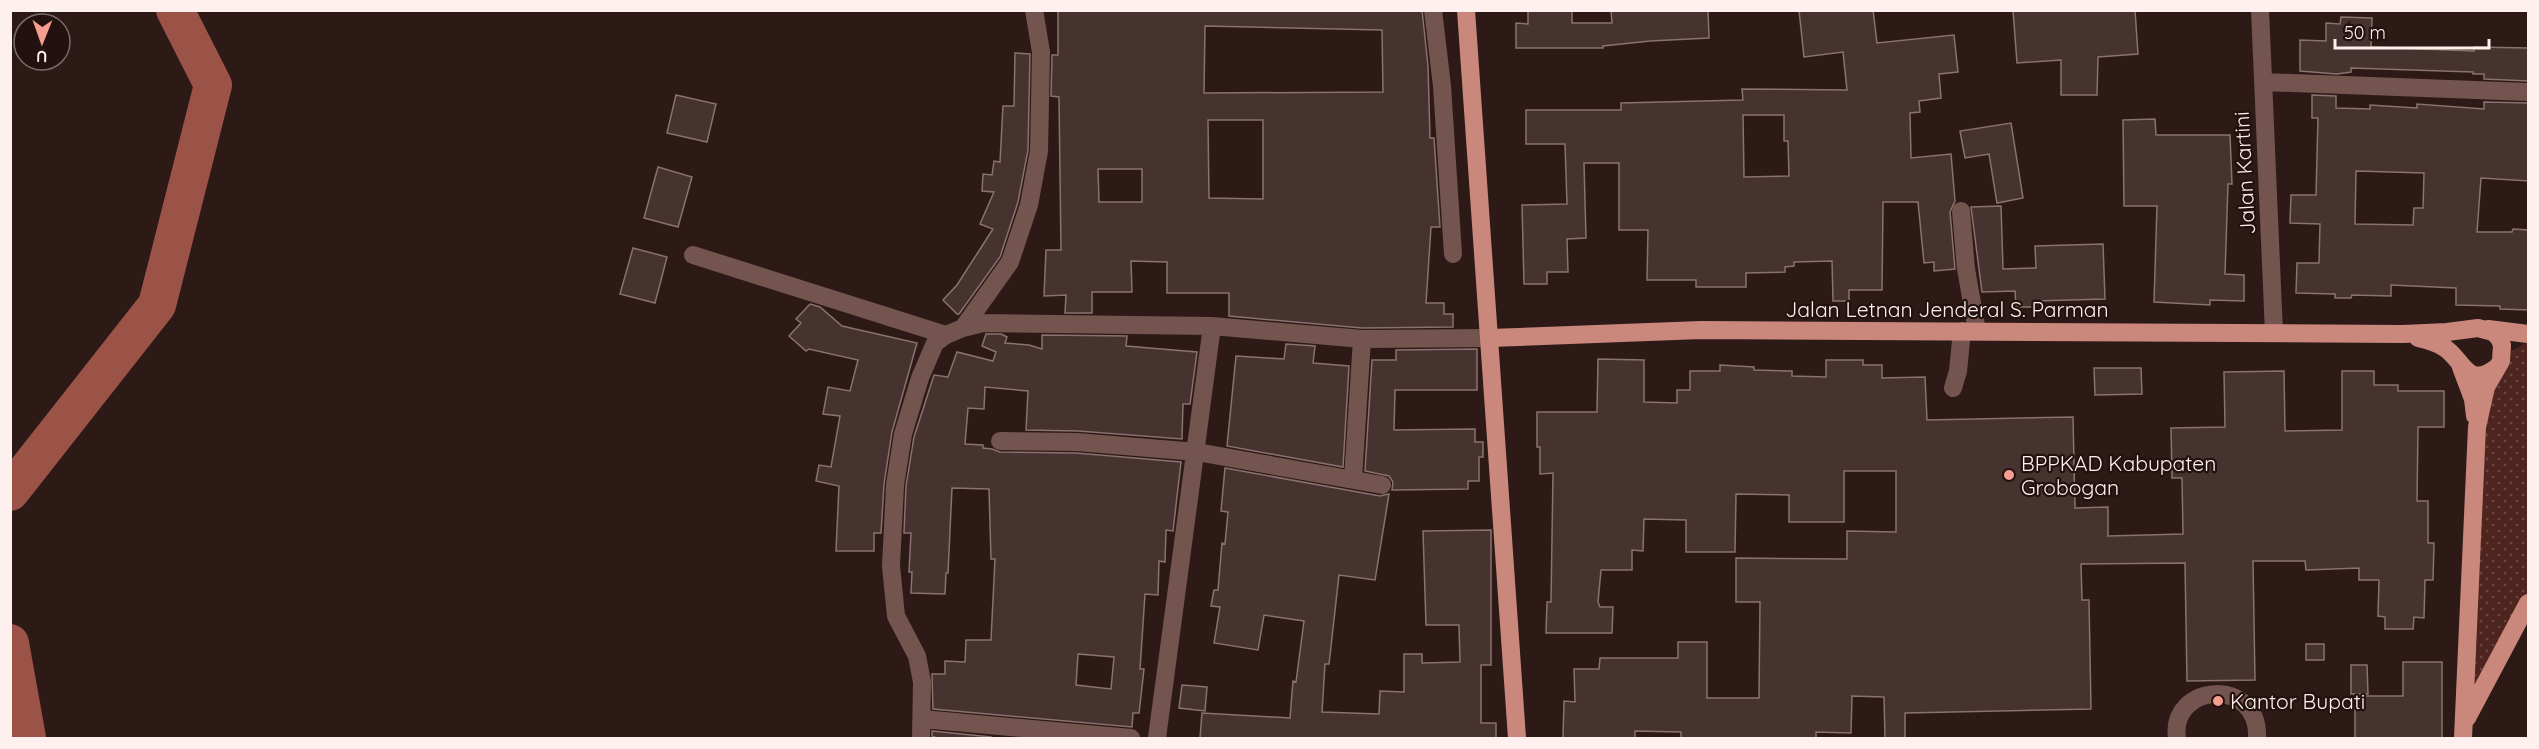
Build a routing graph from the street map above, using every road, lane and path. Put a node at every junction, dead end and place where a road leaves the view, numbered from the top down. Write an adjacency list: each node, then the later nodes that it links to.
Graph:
1 (1034, 10): 13 (street)
2 (1433, 10): 8 (street)
3 (1466, 10): 17 (main road)
4 (2260, 10): 5 (street, Jalan Kartini)
5 (2263, 82): 6 (street); 14 (street, Jalan Kartini)
6 (2529, 92)
7 (1961, 211): 12 (street)
8 (1453, 254)
9 (693, 255): 13 (street)
10 (1212, 326): 13 (street); 18 (street); 25 (street)
11 (2482, 328): 15 (main road); 16 (main road); 20 (main road); 21 (main road)
12 (1970, 331): 14 (main road, Jalan Letnan Jenderal S. Parman); 17 (main road, Jalan Letnan Jenderal S. Parman); 22 (street)
13 (954, 332): 29 (street)
14 (2274, 333): 15 (main road, Jalan Letnan Jenderal S. Parman)
15 (2403, 334): 20 (main road)
16 (2529, 334)
17 (1490, 338): 18 (street); 34 (main road)
18 (1362, 339): 26 (street)
19 (2529, 342): 21 (main road)
20 (2459, 364): 21 (main road); 23 (main road)
21 (2499, 365): 23 (main road)
22 (1953, 388)
23 (2477, 427): 30 (main road)
24 (1000, 441): 25 (street)
25 (1197, 452): 26 (street); 33 (street)
26 (1353, 479): 27 (street)
27 (1382, 485)
28 (2529, 603): 30 (main road)
29 (922, 719): 31 (street); 32 (street)
30 (2464, 732)
31 (921, 738)
32 (1131, 738)
33 (1157, 738)
34 (1517, 738)
35 (2177, 738): 36 (street)
36 (2257, 738)

